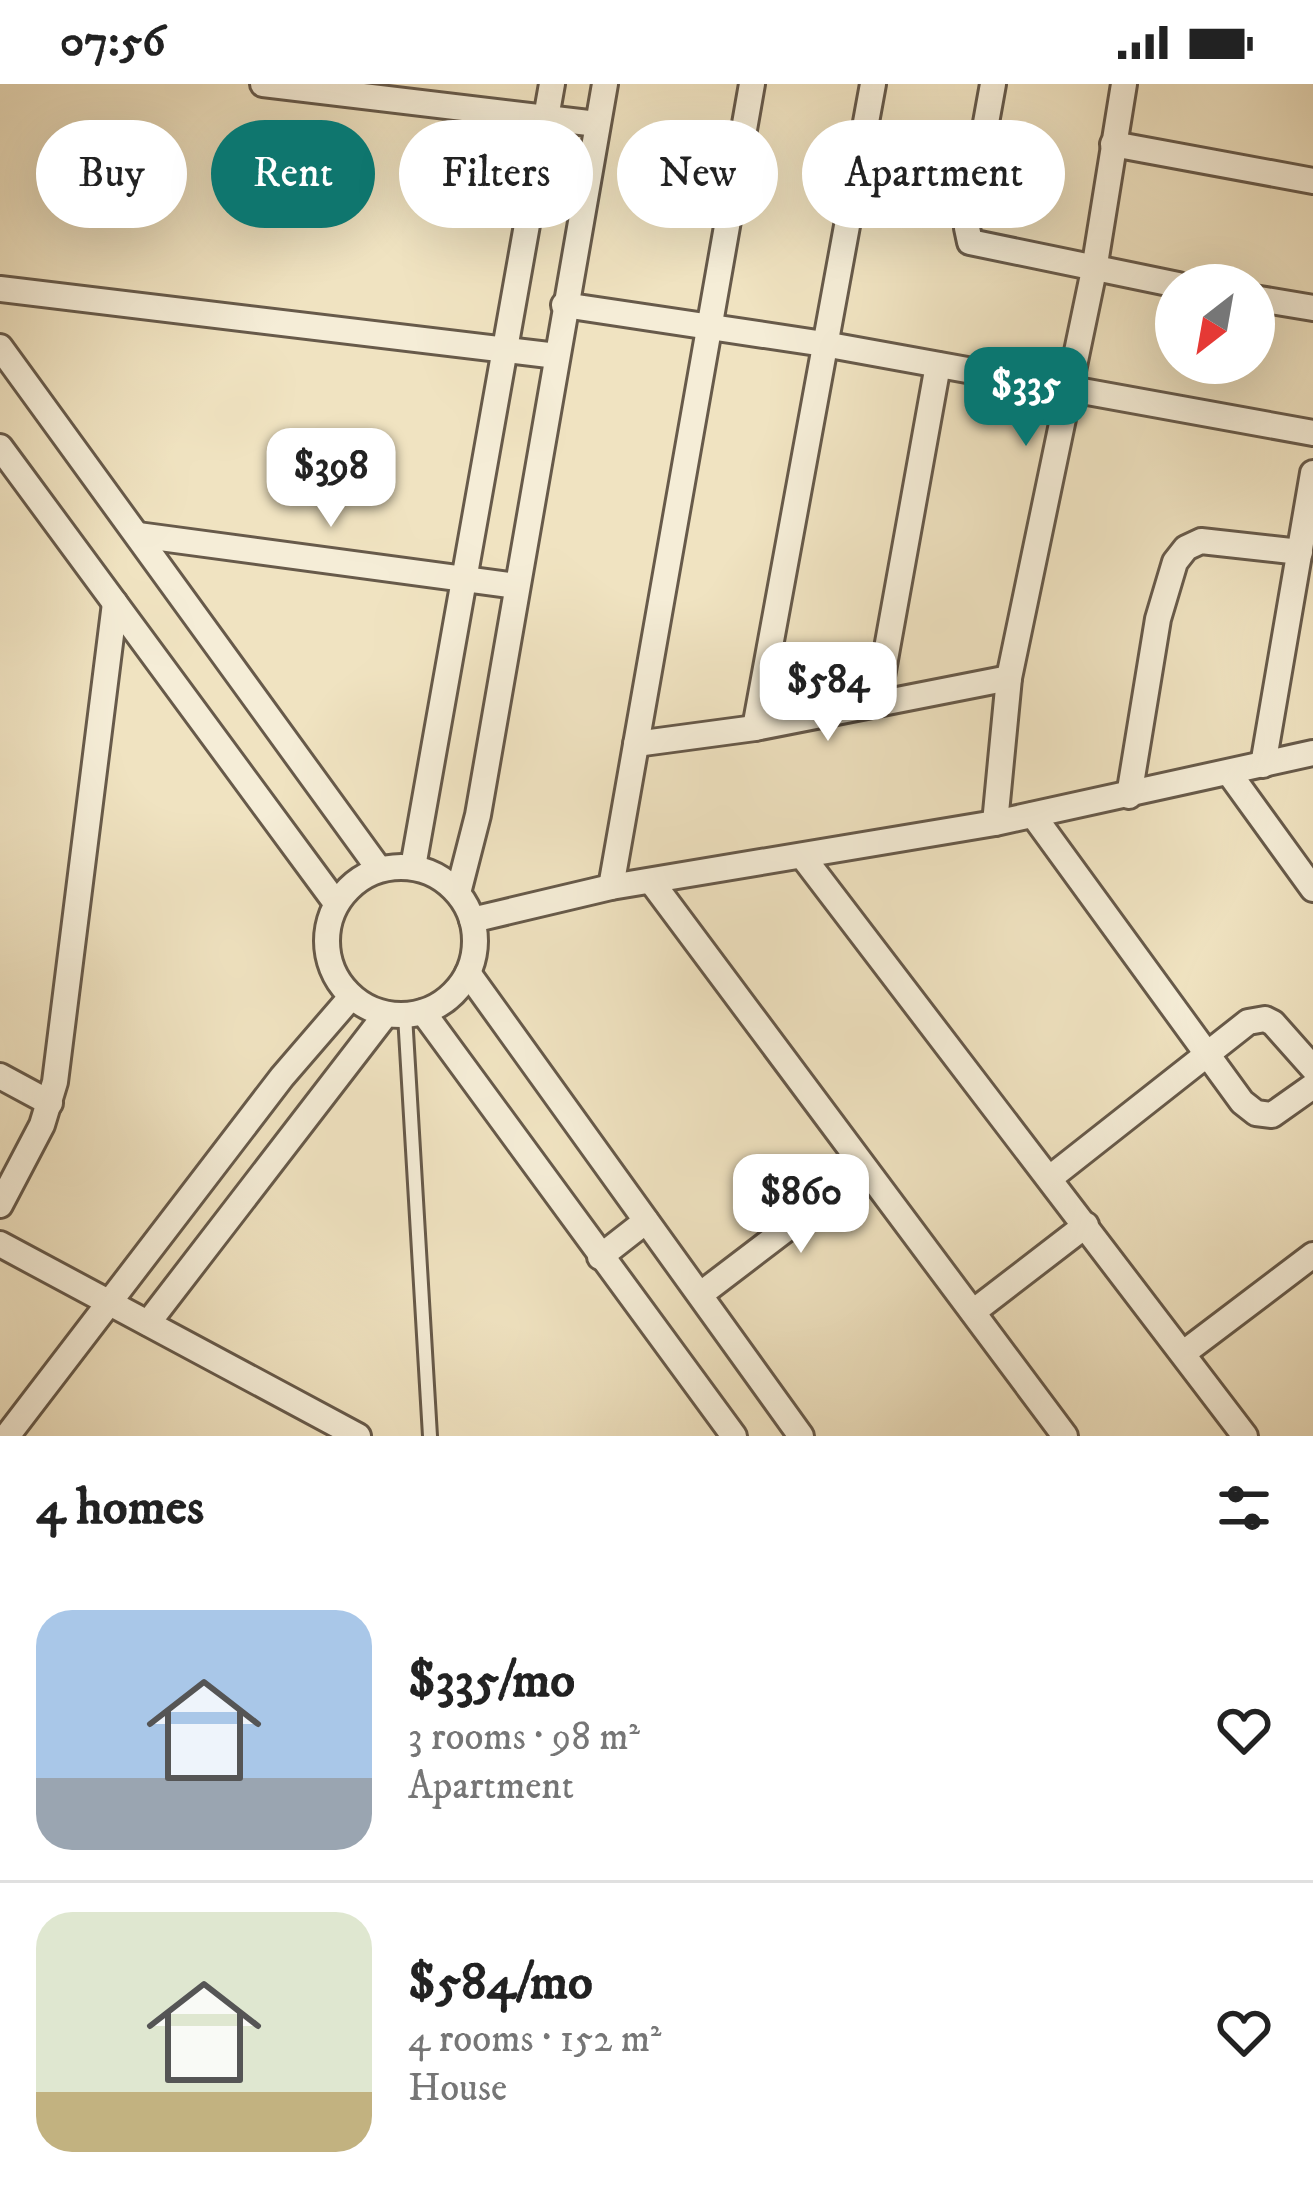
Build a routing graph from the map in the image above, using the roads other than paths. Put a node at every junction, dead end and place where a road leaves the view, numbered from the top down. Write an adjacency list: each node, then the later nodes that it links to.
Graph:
1 (263, 84): 8 (street)
2 (552, 84): 8 (street)
3 (605, 84): 9 (street)
4 (752, 84): 18 (street)
5 (873, 84): 19 (street)
6 (993, 84): 12 (street)
7 (1124, 84): 10 (street)
8 (547, 115): 9 (street); 21 (street)
9 (597, 124): 16 (street)
10 (1113, 144): 11 (street); 12 (street)
11 (1313, 181)
12 (1094, 270): 13 (street); 24 (street)
13 (1155, 281)
14 (0, 289): 21 (street)
15 (1275, 302): 17 (street)
16 (564, 305): 18 (street); 22 (street)
17 (1313, 308)
18 (711, 327): 19 (street); 36 (street)
19 (824, 344): 23 (street); 35 (street)
20 (0, 347): 28 (street)
21 (503, 350): 22 (street); 30 (street)
22 (557, 356): 31 (street)
23 (938, 365): 24 (street); 34 (street)
24 (1070, 388): 25 (street); 33 (street)
25 (1313, 433)
26 (0, 447): 32 (street)
27 (1313, 473): 29 (street)
28 (138, 535): 30 (street); 45 (street)
29 (1300, 552): 38 (street); 40 (street)
30 (461, 578): 31 (street); 44 (street)
31 (516, 586): 49 (street)
32 (115, 603): 50 (street); 59 (street)
33 (1010, 678): 34 (street); 42 (street)
34 (877, 704): 35 (street)
35 (755, 728): 36 (street)
36 (637, 744): 47 (street)
37 (1313, 753): 38 (street)
38 (1263, 765): 39 (street)
39 (1229, 773): 40 (street); 48 (street)
40 (1129, 796): 41 (street)
41 (1033, 814): 42 (street); 55 (street)
42 (995, 823): 43 (street)
43 (803, 857): 46 (street); 61 (street)
44 (412, 867): 45 (street); 49 (street)
45 (379, 869): 50 (street)
46 (651, 881): 47 (street); 60 (street)
47 (611, 887): 51 (street)
48 (1313, 889)
49 (458, 893): 51 (street)
50 (336, 903): 53 (street)
51 (472, 920): 52 (street)
52 (468, 973): 54 (street); 63 (street)
53 (351, 997): 54 (street); 69 (street)
54 (405, 1014): 67 (street); 71 (street); 75 (lane)
55 (1205, 1056): 56 (street); 58 (street); 61 (street)
56 (1313, 1068)
57 (0, 1076): 59 (street)
58 (1313, 1086)
59 (50, 1103): 62 (street)
60 (865, 1169): 68 (street); 70 (street)
61 (1050, 1178): 64 (street)
62 (0, 1204)
63 (646, 1221): 67 (street); 68 (street)
64 (1086, 1225): 70 (street); 72 (street)
65 (0, 1244): 69 (street)
66 (1313, 1255): 72 (street)
67 (600, 1256): 76 (street)
68 (700, 1294): 77 (street)
69 (110, 1303): 71 (street); 73 (street)
70 (973, 1312): 78 (street)
71 (148, 1323): 74 (street)
72 (1185, 1352): 79 (street)
73 (7, 1436)
74 (358, 1436)
75 (430, 1436)
76 (734, 1436)
77 (801, 1436)
78 (1065, 1436)
79 (1245, 1436)

